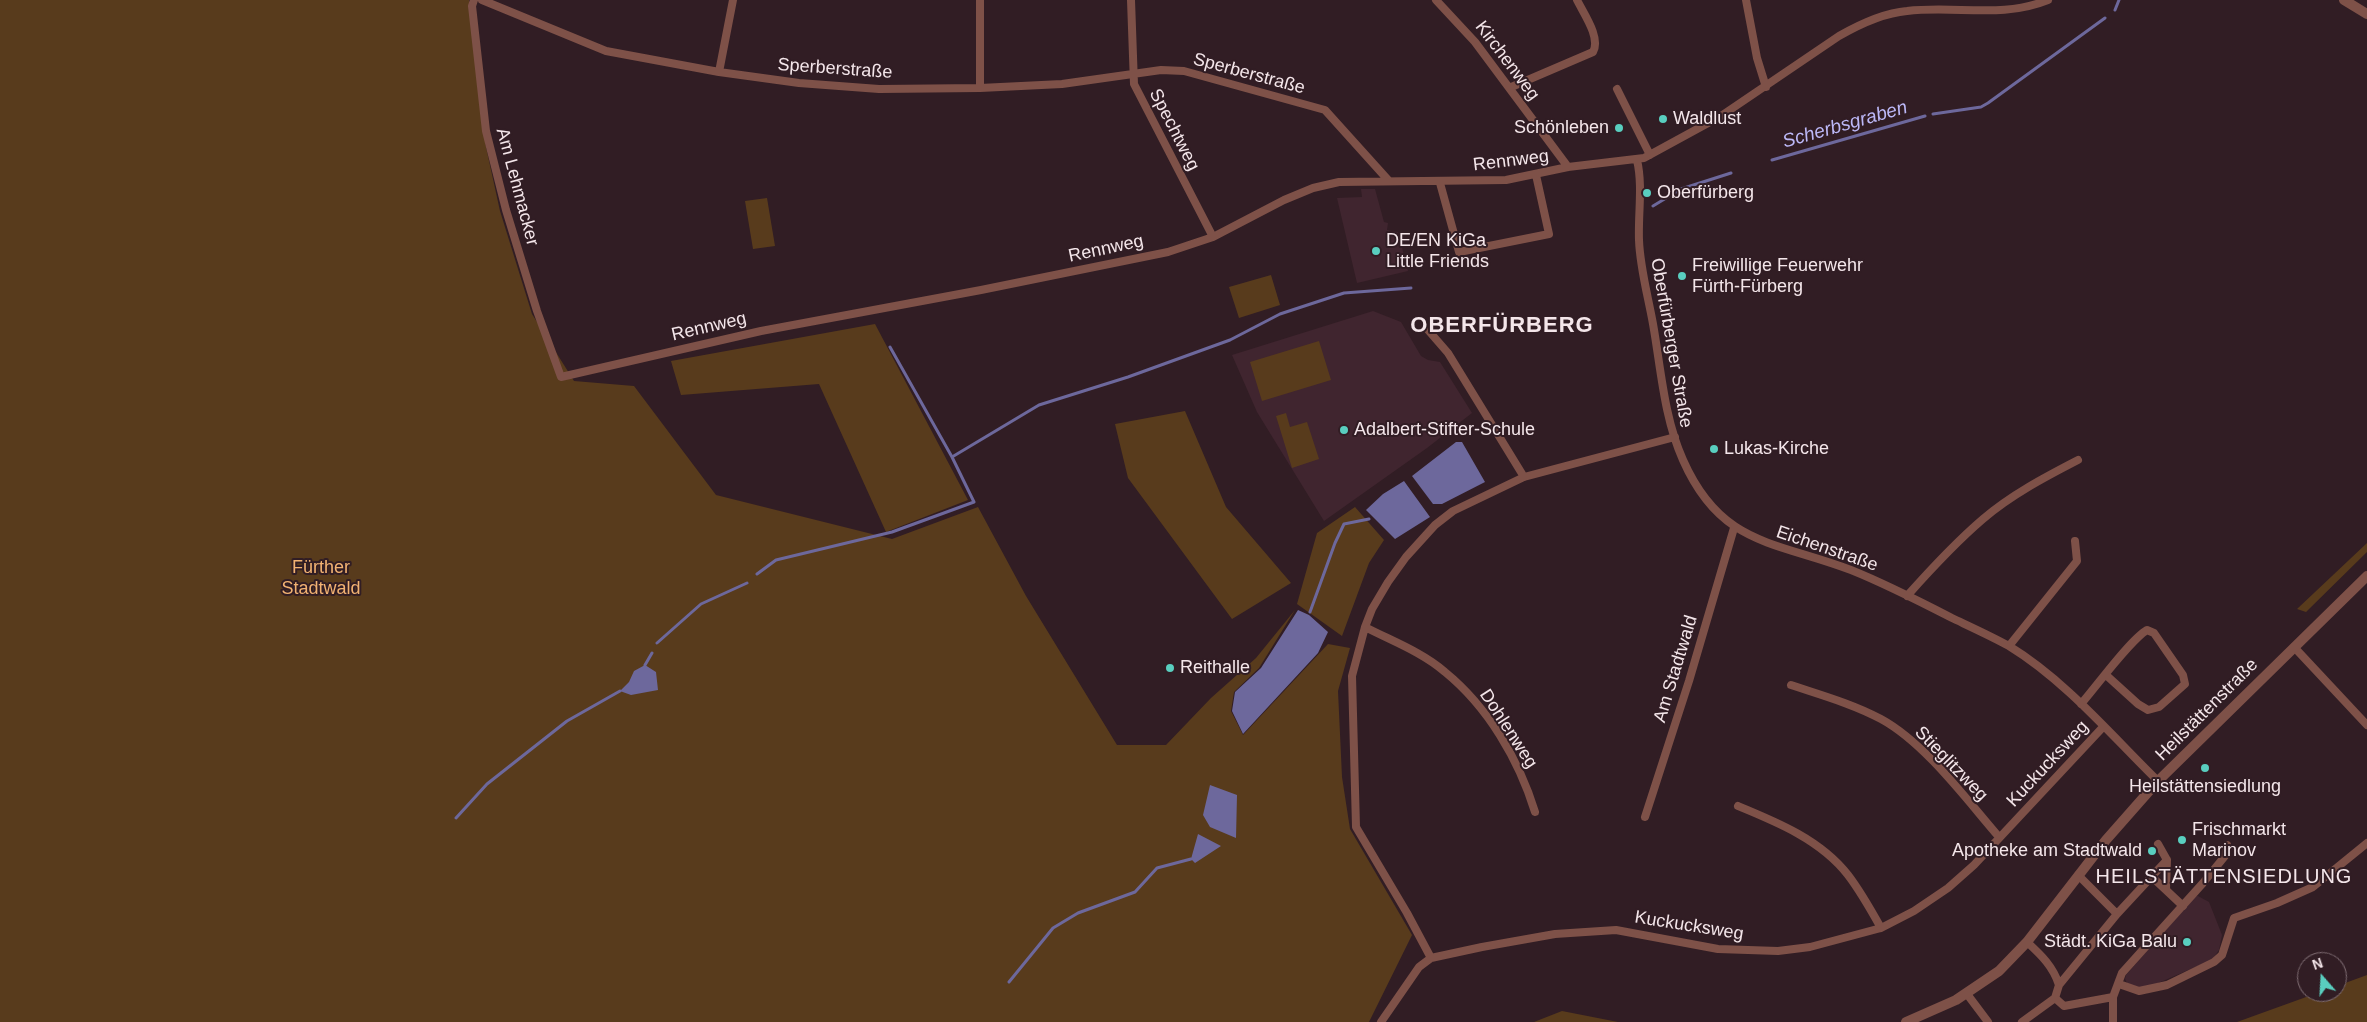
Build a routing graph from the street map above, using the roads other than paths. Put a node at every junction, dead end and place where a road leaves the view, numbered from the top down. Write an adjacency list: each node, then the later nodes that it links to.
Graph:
1 (474, 0): 28 (street, Am Lehmacker)
2 (482, 0): 14 (street, Sperberstraße)
3 (733, 0): 14 (street)
4 (980, 0): 17 (street)
5 (1131, 0): 15 (street, Spechtweg)
6 (1436, 0): 18 (street, Kirchenweg)
7 (1577, 0): 18 (street)
8 (1746, 0): 16 (street)
9 (1949, 0): 12 (street)
10 (2048, 0): 12 (street, Rennweg)
11 (2344, 0): 13 (street)
12 (1948, 10): 16 (street, Rennweg)
13 (2367, 14)
14 (719, 72): 17 (street, Sperberstraße)
15 (1133, 74): 17 (street, Sperberstraße); 24 (street, Sperberstraße); 26 (street, Spechtweg)
16 (1766, 87): 20 (street, Rennweg)
17 (980, 88)
18 (1509, 88): 22 (street, Kirchenweg)
19 (1617, 89): 20 (street)
20 (1650, 155): 21 (street, Rennweg)
21 (1637, 160): 22 (street, Rennweg); 29 (street, Oberfürberger Straße)
22 (1568, 167): 23 (street, Rennweg)
23 (1536, 175): 25 (street, Rennweg); 25 (street)
24 (1388, 181): 25 (street, Rennweg); 26 (street, Rennweg)
25 (1440, 183)
26 (1213, 237): 28 (street, Rennweg)
27 (1428, 330): 31 (street)
28 (562, 377)
29 (1675, 437): 31 (street, Oberfürberger Straße); 32 (street, Eichenstraße)
30 (2078, 460): 35 (street)
31 (1524, 477): 36 (street, Oberfürberger Straße)
32 (1734, 528): 35 (street, Eichenstraße); 47 (street, Am Stadtwald)
33 (2076, 541): 37 (street)
34 (2367, 576): 38 (street, Heilstättenstraße)
35 (1907, 596): 37 (street, Eichenstraße)
36 (1365, 627): 46 (street, Dohlenweg); 60 (street, Oberfürberger Straße)
37 (2009, 646): 41 (street, Eichenstraße)
38 (2294, 647): 42 (street); 44 (street, Heilstättenstraße)
39 (2106, 675): 39 (street); 41 (street)
40 (1791, 685): 48 (street, Stieglitzweg)
41 (2081, 704): 43 (street, Eichenstraße)
42 (2367, 725)
43 (2103, 727): 44 (street, Eichenstraße); 48 (street, Kuckucksweg)
44 (2158, 781): 53 (street, Heilstättenstraße)
45 (1738, 806): 58 (street)
46 (1535, 812)
47 (1645, 817)
48 (1999, 837): 58 (street, Kuckucksweg)
49 (2367, 843): 62 (street)
50 (2158, 844): 52 (street)
51 (2227, 845): 56 (street)
52 (2167, 860): 54 (street); 55 (street)
53 (2078, 875): 57 (street); 59 (street, Heilstättenstraße)
54 (2152, 877): 55 (street); 57 (street)
55 (2166, 890): 56 (street)
56 (2183, 906): 62 (street)
57 (2118, 914): 61 (street)
58 (1881, 928): 60 (street, Kuckucksweg)
59 (2027, 942): 61 (street); 63 (street, Heilstättenstraße)
60 (1431, 958): 66 (street)
61 (2059, 984): 65 (street)
62 (2119, 984): 64 (street)
63 (1967, 994): 67 (street, Heilstättenstraße); 68 (street)
64 (2113, 997): 65 (street); 70 (street)
65 (2055, 998): 69 (street)
66 (1381, 1022)
67 (1906, 1022)
68 (1988, 1022)
69 (2022, 1022)
70 (2113, 1022)

